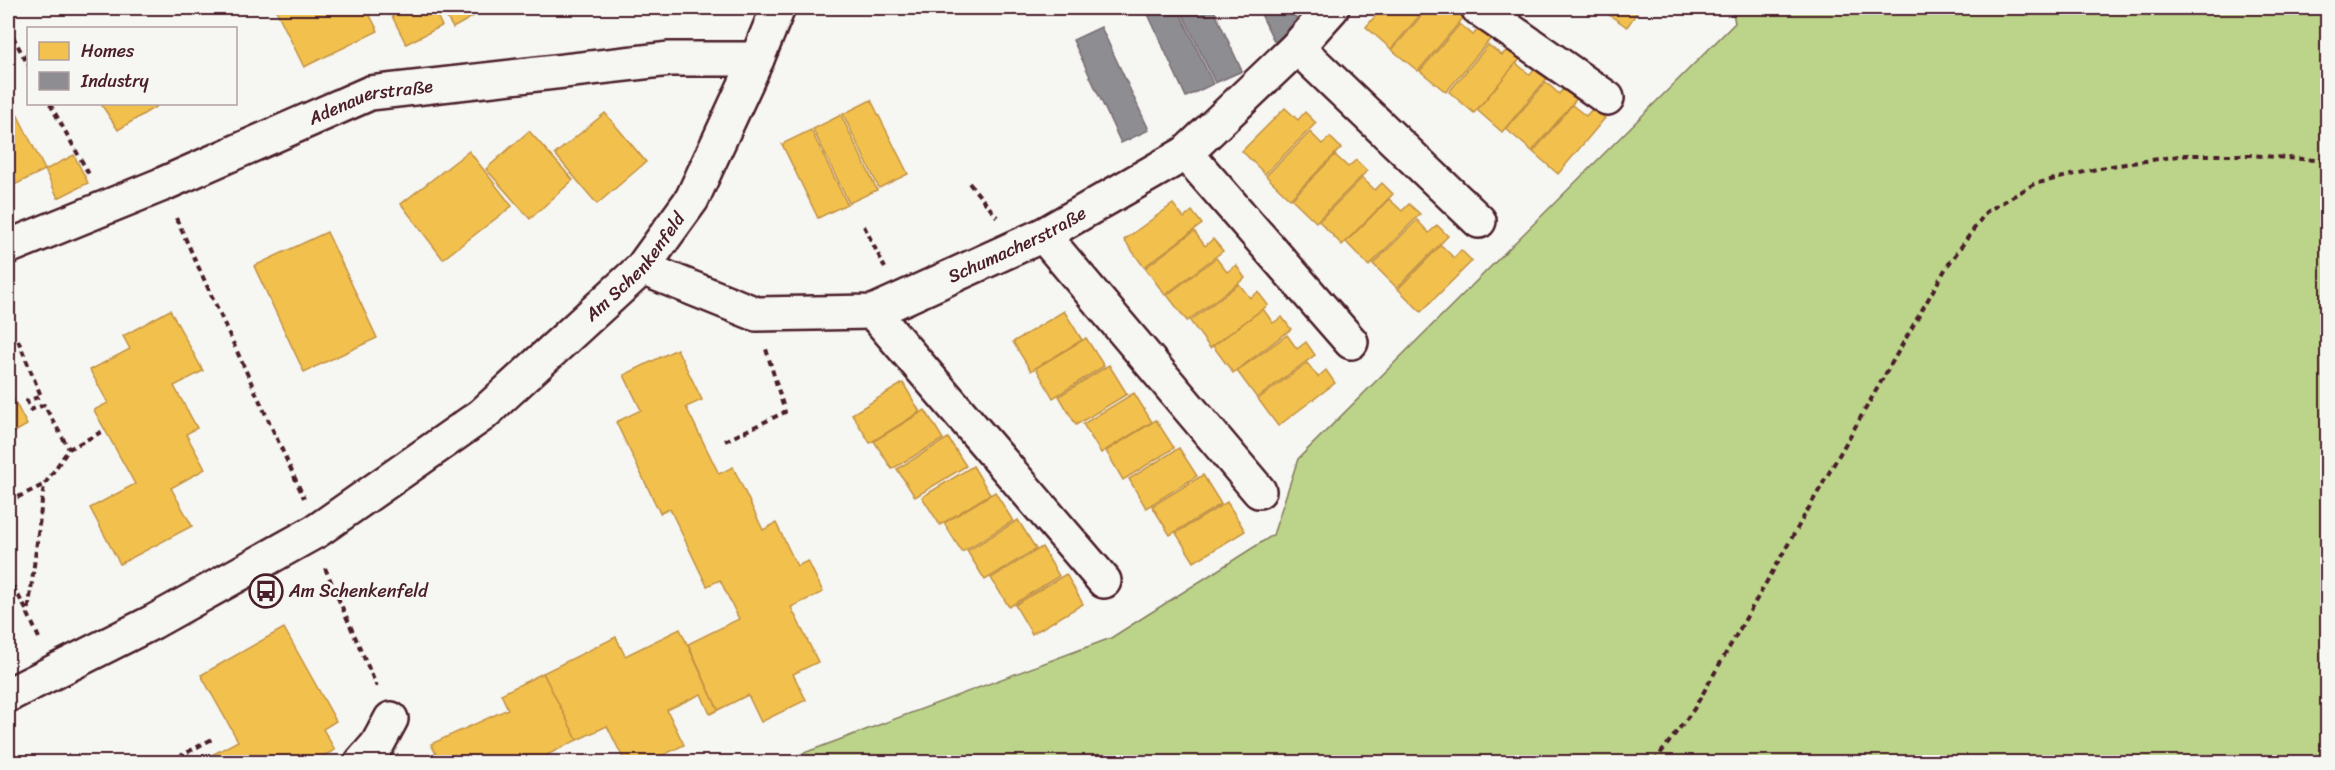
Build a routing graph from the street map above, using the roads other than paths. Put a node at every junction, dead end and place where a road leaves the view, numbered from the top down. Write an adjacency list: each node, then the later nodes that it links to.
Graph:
1 (778, 8): 5 (street, Am Schenkenfeld)
2 (1332, 8): 4 (street, Schumacherstraße)
3 (1478, 8): 6 (street)
4 (1297, 47): 7 (street, Schumacherstraße); 8 (street)
5 (757, 59): 10 (street, Adenauerstraße); 11 (street, Am Schenkenfeld)
6 (1606, 98)
7 (1186, 153): 9 (street, Schumacherstraße); 13 (street)
8 (1479, 221)
9 (1043, 235): 12 (street, Schumacherstraße); 14 (street)
10 (8, 247)
11 (642, 268): 12 (street, Schumacherstraße); 16 (street, Am Schenkenfeld)
12 (887, 306): 15 (street)
13 (1351, 342)
14 (1258, 491)
15 (1104, 581)
16 (8, 695)
17 (391, 719): 18 (street)
18 (362, 762)

